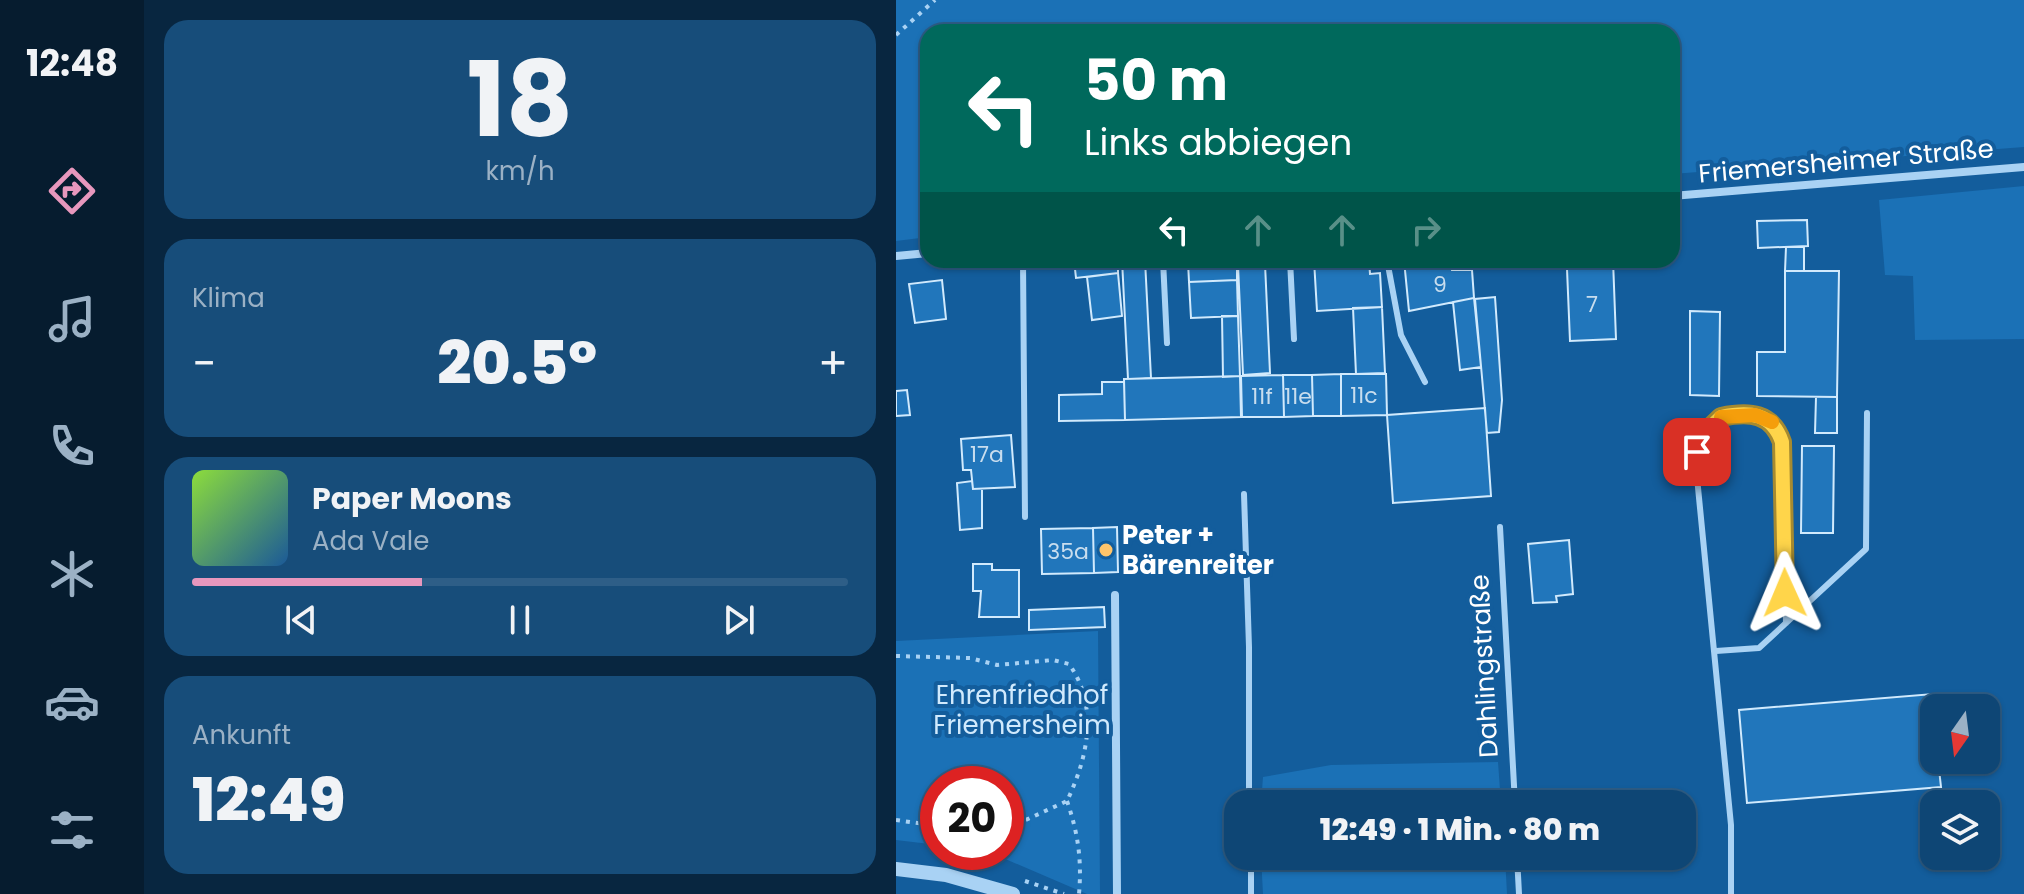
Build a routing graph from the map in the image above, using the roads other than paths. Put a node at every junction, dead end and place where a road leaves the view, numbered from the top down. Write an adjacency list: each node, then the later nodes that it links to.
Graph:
1 (2024, 167): 2 (street, Friemersheimer Straße)
2 (1680, 195)
3 (920, 254): 4 (street)
4 (896, 256)
5 (1023, 268): 14 (lane)
6 (1163, 268): 10 (lane)
7 (1290, 268): 9 (lane)
8 (1388, 268): 11 (lane)
9 (1294, 339)
10 (1167, 343)
11 (1425, 382)
12 (1867, 413): 17 (lane)
13 (1244, 494): 19 (lane)
14 (1025, 517)
15 (1500, 527): 20 (lane, Dahlingstraße)
16 (1115, 595): 25 (street)
17 (1786, 623): 18 (lane); 18 (lane)
18 (1716, 651): 28 (lane)
19 (1249, 790)
20 (1514, 790)
21 (896, 869): 24 (street)
22 (1251, 870): 26 (lane)
23 (1518, 870): 27 (lane)
24 (1013, 894)
25 (1117, 894)
26 (1251, 894)
27 (1519, 894)
28 (1731, 894)

